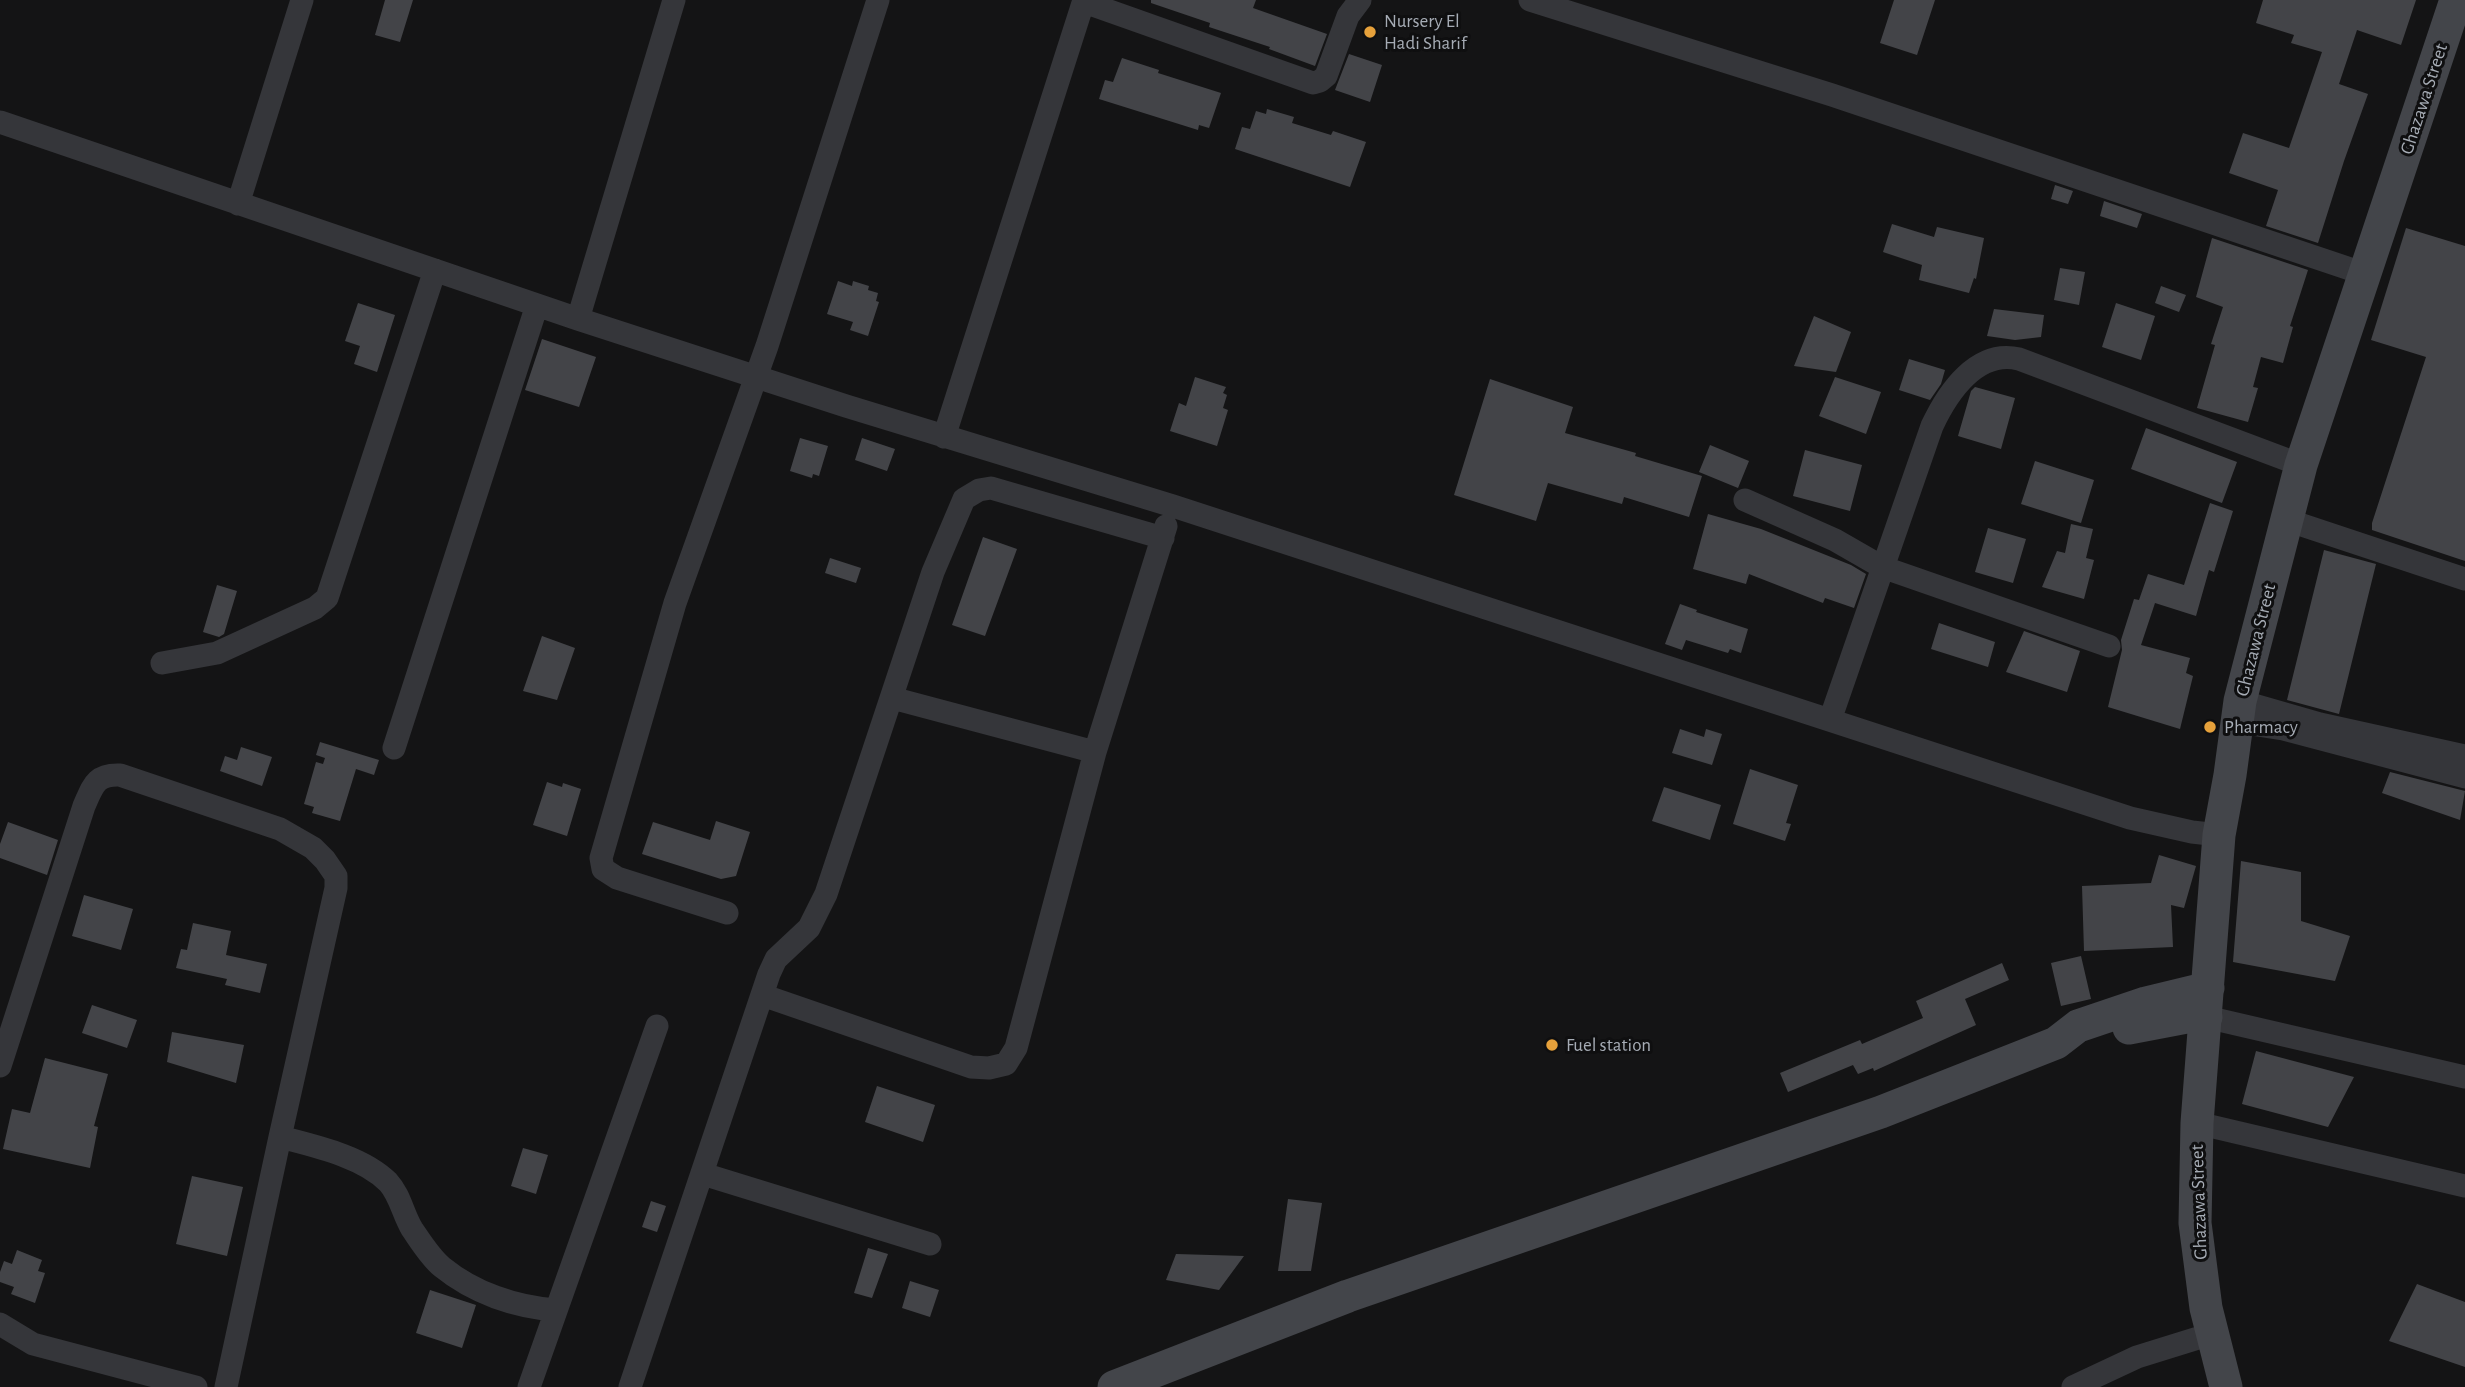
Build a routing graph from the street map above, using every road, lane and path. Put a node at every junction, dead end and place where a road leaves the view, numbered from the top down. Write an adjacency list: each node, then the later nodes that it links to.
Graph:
1 (302, 0): 9 (street)
2 (674, 0): 13 (street)
3 (878, 0): 14 (street)
4 (1360, 0): 7 (street)
5 (1530, 0): 11 (street)
6 (2456, 0): 11 (main road, Ghazawa Street)
7 (1084, 1): 15 (street)
8 (0, 122): 9 (street)
9 (238, 204): 10 (street)
10 (435, 270): 12 (street); 24 (street)
11 (2365, 274): 16 (main road, Ghazawa Street)
12 (537, 305): 13 (street); 28 (street)
13 (578, 319): 14 (street)
14 (756, 377): 15 (street); 33 (street)
15 (944, 437): 18 (street)
16 (2301, 464): 19 (main road, Ghazawa Street); 21 (street)
17 (1745, 500): 21 (street)
18 (1173, 506): 20 (street); 27 (street)
19 (2287, 520): 22 (street); 26 (main road, Ghazawa Street)
20 (1163, 538): 25 (street); 29 (street)
21 (1882, 567): 23 (street); 27 (street)
22 (2465, 579)
23 (2109, 646)
24 (162, 663)
25 (892, 698): 29 (street); 35 (street)
26 (2239, 712): 30 (street); 31 (street); 32 (main road, Ghazawa Street)
27 (1830, 720): 32 (street)
28 (394, 748)
29 (1095, 752): 35 (street)
30 (2465, 755)
31 (2465, 777)
32 (2219, 835): 34 (main road, Ghazawa Street)
33 (727, 913)
34 (2212, 934): 36 (main road, Ghazawa Street); 37 (main road)
35 (762, 995): 44 (street)
36 (2207, 1002): 37 (main road); 40 (street); 41 (main road, Ghazawa Street)
37 (2142, 1014): 41 (main road); 54 (main road)
38 (657, 1026): 47 (street)
39 (0, 1066): 43 (street)
40 (2465, 1077)
41 (2200, 1080): 42 (main road, Ghazawa Street)
42 (2197, 1123): 45 (street); 49 (main road, Ghazawa Street)
43 (279, 1137): 47 (street); 51 (street)
44 (703, 1174): 46 (street); 53 (street)
45 (2465, 1186)
46 (930, 1244)
47 (556, 1310): 52 (street)
48 (0, 1324): 50 (street)
49 (2211, 1334): 55 (street); 56 (main road, Ghazawa Street)
50 (196, 1387)
51 (226, 1387)
52 (529, 1387)
53 (629, 1387)
54 (1114, 1387)
55 (2073, 1387)
56 (2226, 1387)

